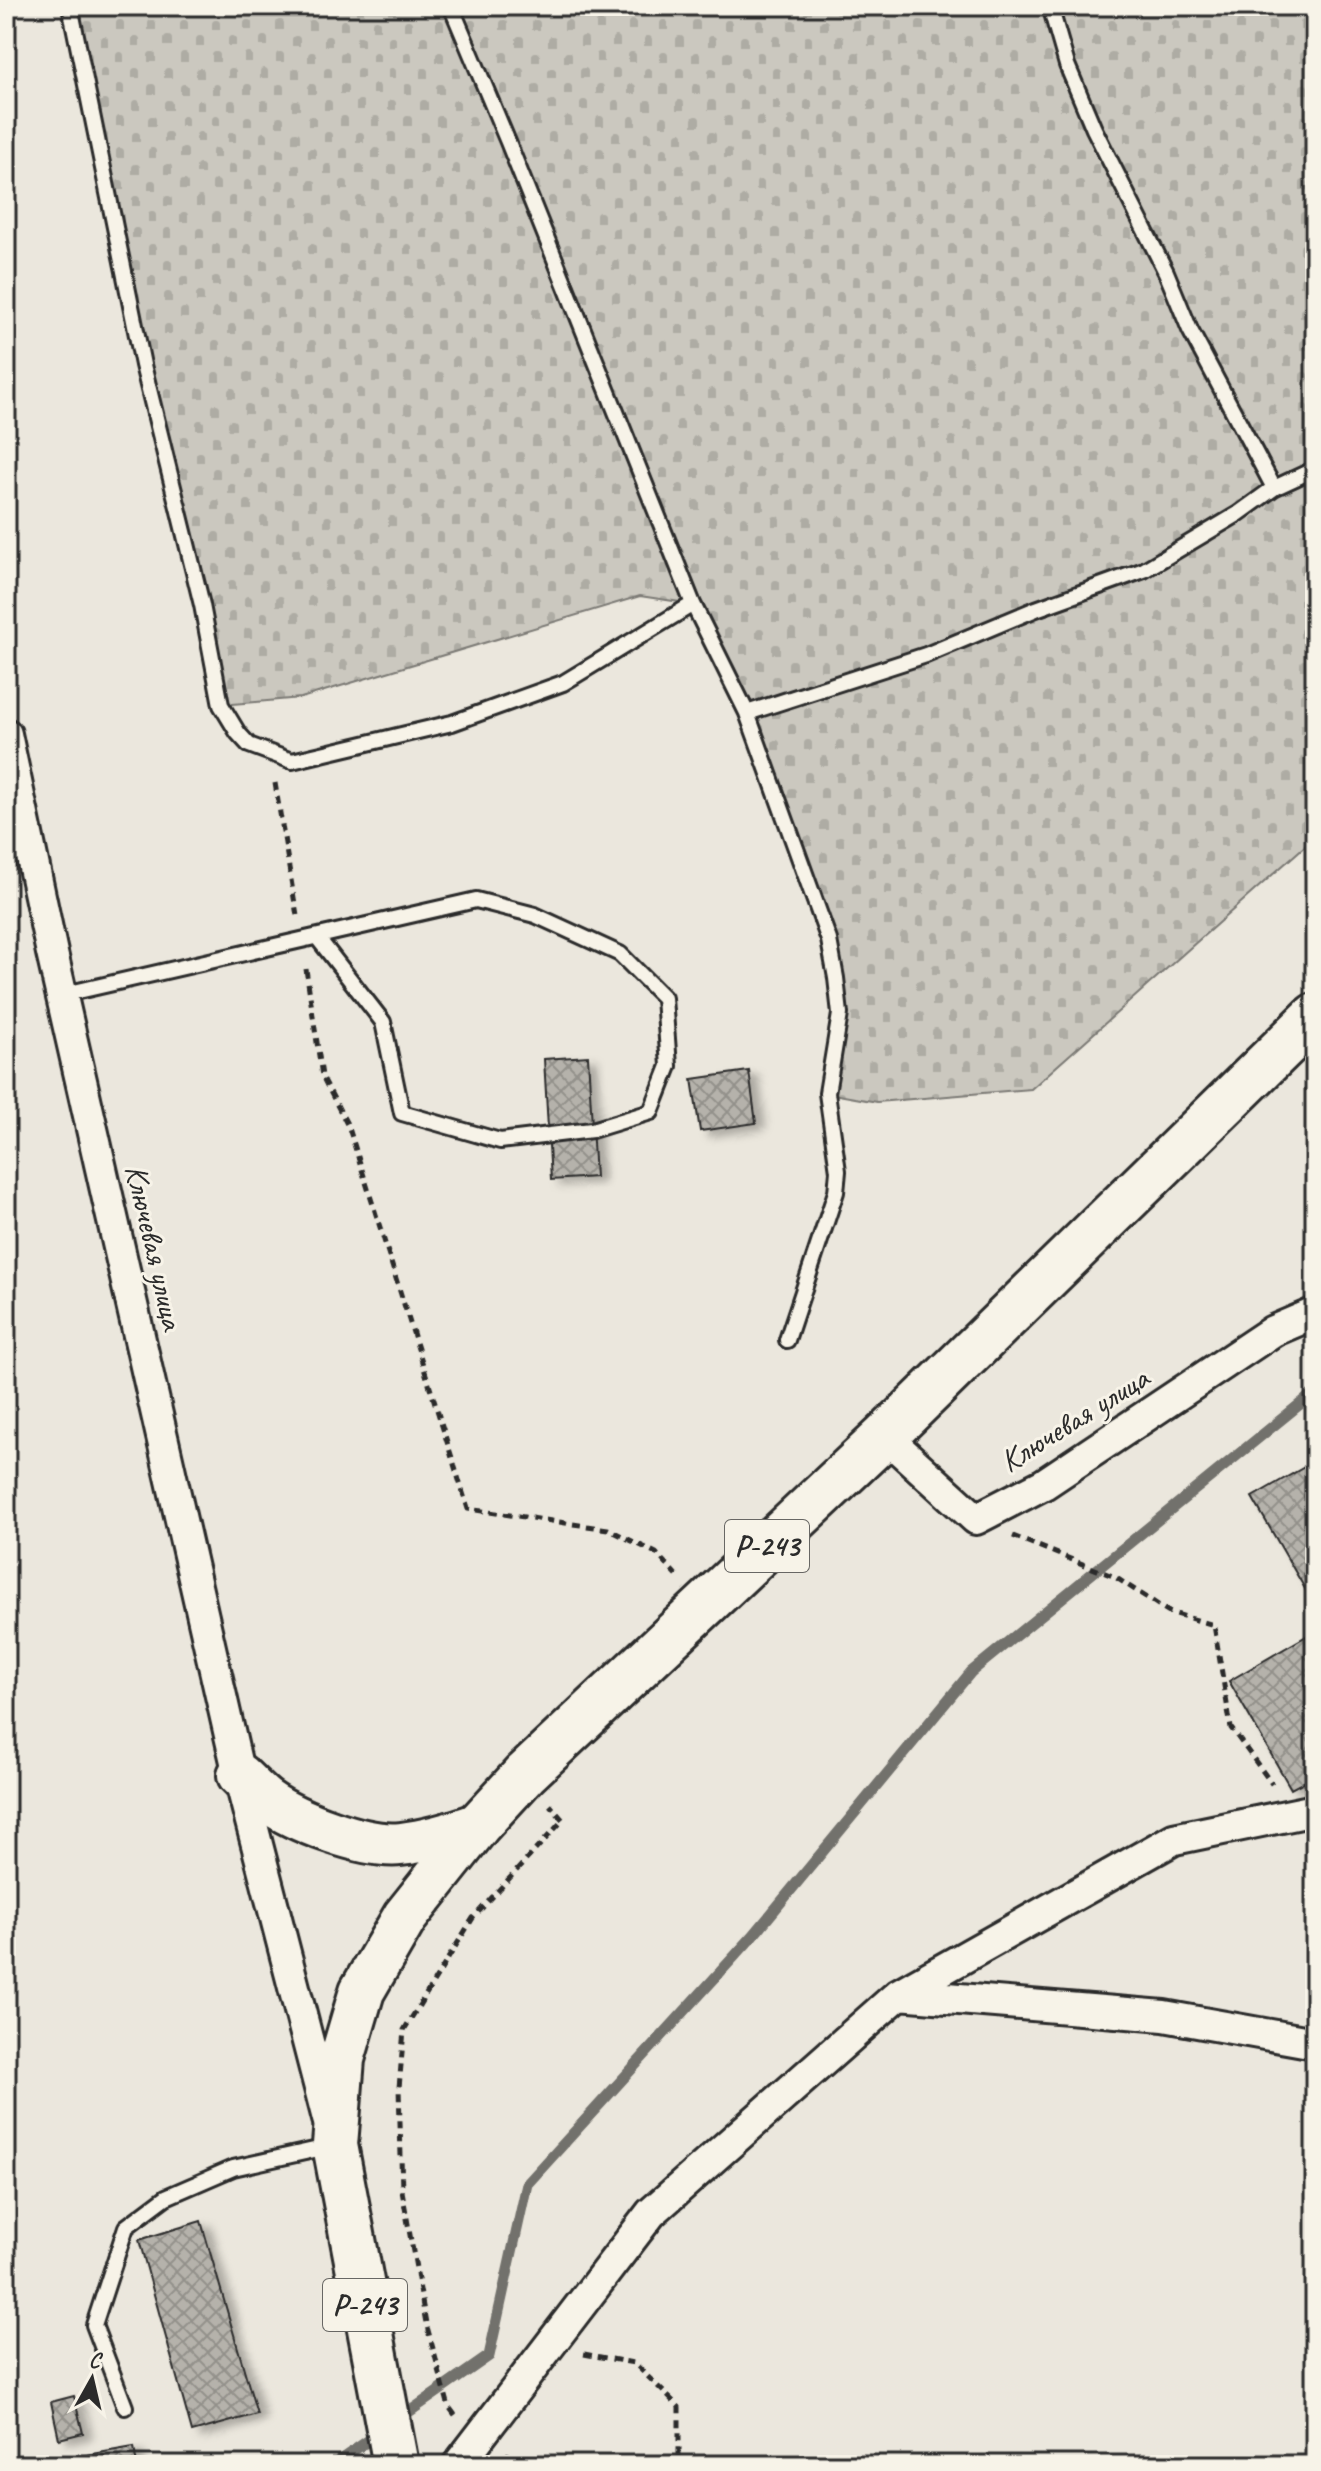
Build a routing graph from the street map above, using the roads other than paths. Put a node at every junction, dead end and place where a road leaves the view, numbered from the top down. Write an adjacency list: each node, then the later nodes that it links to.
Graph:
1 (70, 6): 6 (lane)
2 (451, 6): 6 (lane)
3 (1050, 6): 5 (lane)
4 (1315, 469): 5 (lane)
5 (1274, 488): 7 (lane)
6 (693, 604): 7 (lane)
7 (747, 713): 13 (lane)
8 (6, 734): 10 (street, Ключевая улица)
9 (317, 937): 9 (lane); 10 (lane)
10 (61, 995): 15 (street, Ключевая улица)
11 (1315, 1016): 14 (highway, Р-243)
12 (1315, 1313): 14 (street, Ключевая улица)
13 (787, 1340)
14 (885, 1436): 17 (highway, Р-243)
15 (239, 1775): 17 (main road); 20 (street, Ключевая улица)
16 (1305, 1812): 18 (street)
17 (479, 1824): 20 (highway, Р-243)
18 (899, 1994): 19 (street); 22 (street)
19 (1315, 2043)
20 (335, 2145): 21 (lane); 23 (highway, Р-243)
21 (125, 2407)
22 (467, 2454)
23 (396, 2465)

